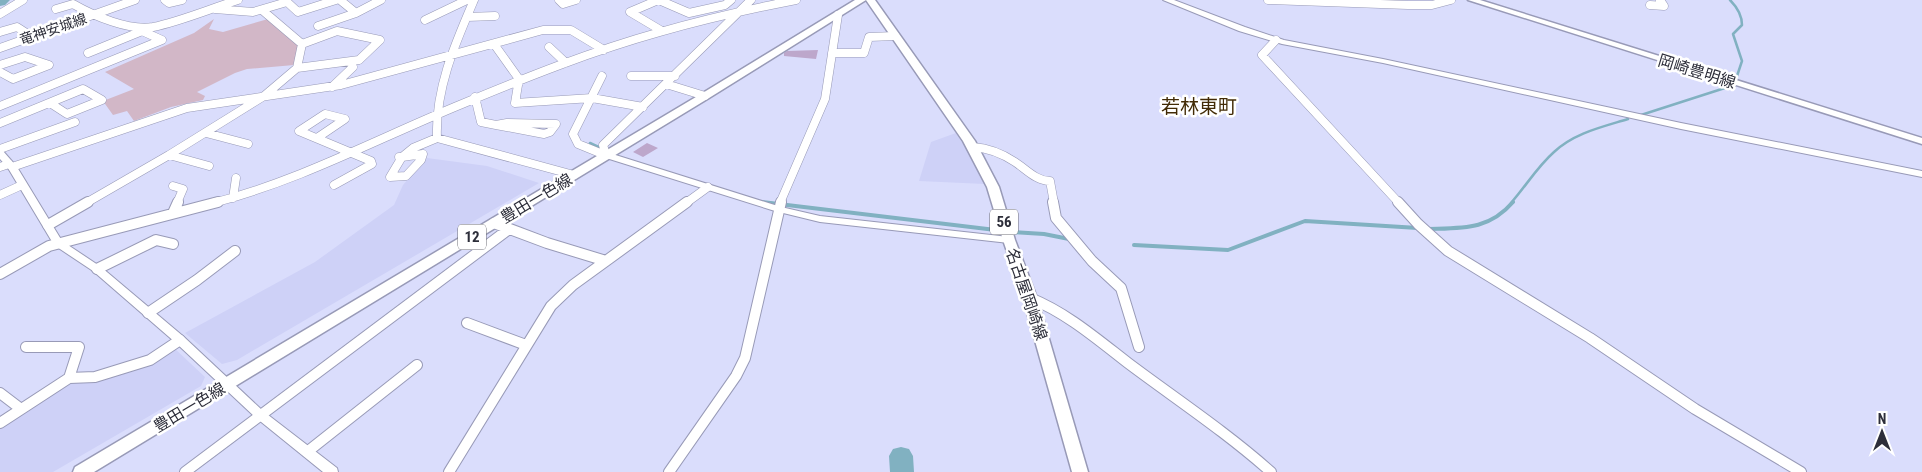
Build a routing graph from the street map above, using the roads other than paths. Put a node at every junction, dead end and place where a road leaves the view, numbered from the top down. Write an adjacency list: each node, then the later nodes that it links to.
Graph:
1 (23, 0): 32 (street)
2 (135, 0): 33 (street, 竜神安城線)
3 (165, 0): 4 (street)
4 (182, 0)
5 (238, 0): 28 (street)
6 (336, 0): 24 (street)
7 (340, 0): 31 (street)
8 (381, 0): 31 (street)
9 (466, 0): 37 (street)
10 (474, 0): 36 (street)
11 (559, 0): 12 (street)
12 (576, 0)
13 (659, 0): 25 (street); 41 (street)
14 (715, 0): 25 (street)
15 (751, 0): 30 (street)
16 (796, 0): 30 (street)
17 (861, 0): 34 (main road, 豊田一色線 / 12)
18 (870, 0): 44 (main road, 名古屋岡崎線 / 56)
19 (1167, 0): 45 (street)
20 (1268, 0): 21 (street)
21 (1450, 0)
22 (1472, 0): 80 (main road, 岡崎豊明線)
23 (1660, 0): 26 (street)
24 (286, 1): 29 (street)
25 (728, 2)
26 (1650, 5)
27 (56, 9): 33 (street)
28 (212, 9): 29 (street); 39 (street)
29 (262, 10): 46 (street)
30 (742, 11): 41 (street); 62 (street)
31 (356, 13): 38 (street)
32 (0, 14)
33 (93, 15): 39 (street); 43 (street, 竜神安城線)
34 (838, 15): 52 (street); 67 (main road, 豊田一色線 / 12)
35 (495, 16): 36 (street)
36 (467, 17): 53 (street)
37 (425, 20)
38 (318, 26)
39 (152, 28): 40 (street)
40 (142, 31): 51 (street); 71 (street)
41 (662, 31): 50 (street)
42 (0, 32): 43 (street)
43 (31, 36): 49 (street, 竜神安城線)
44 (895, 36): 52 (street); 82 (main road, 名古屋岡崎線 / 56)
45 (1276, 40): 90 (street); 133 (street)
46 (302, 44): 58 (street); 58 (street)
47 (494, 44): 50 (street); 53 (street); 63 (street)
48 (549, 47): 55 (street)
49 (0, 48): 54 (street)
50 (604, 50): 55 (street)
51 (88, 53)
52 (832, 53): 99 (street)
53 (450, 55): 65 (street); 73 (street)
54 (22, 56): 56 (street); 59 (street)
55 (566, 63): 63 (street)
56 (0, 65)
57 (353, 67): 65 (street)
58 (297, 68): 66 (street)
59 (0, 72)
60 (602, 76): 69 (street)
61 (631, 76): 62 (street)
62 (675, 76): 64 (street)
63 (519, 80): 68 (street); 69 (street)
64 (666, 84): 67 (street); 72 (street)
65 (332, 87): 66 (street)
66 (264, 96): 77 (street); 88 (street)
67 (705, 96): 86 (main road, 豊田一色線 / 12)
68 (475, 97): 73 (street); 76 (street)
69 (592, 98): 72 (street); 86 (street)
70 (50, 103): 70 (street); 75 (street)
71 (0, 106)
72 (643, 107): 86 (street)
73 (437, 114): 79 (street); 84 (street)
74 (75, 122): 83 (street)
75 (0, 123)
76 (496, 125): 76 (street)
77 (206, 133): 81 (street); 85 (street)
78 (317, 138): 78 (street); 84 (street)
79 (437, 138): 87 (street); 91 (street)
80 (1922, 141)
81 (248, 144)
82 (973, 147): 104 (main road, 名古屋岡崎線 / 56); 117 (street)
83 (0, 151): 88 (street)
84 (350, 151): 94 (street); 98 (street)
85 (169, 155): 89 (street); 102 (street)
86 (606, 155): 91 (main road, 豊田一色線 / 12); 96 (street)
87 (399, 157)
88 (7, 166): 93 (street)
89 (209, 166)
90 (1922, 174)
91 (574, 175): 101 (main road, 豊田一色線 / 12)
92 (236, 178): 98 (street)
93 (22, 185): 97 (street); 102 (street)
94 (334, 185)
95 (173, 186): 100 (street)
96 (708, 187): 99 (street); 108 (street)
97 (0, 195)
98 (233, 198): 100 (street)
99 (778, 209): 104 (street); 130 (street)
100 (173, 213): 105 (street)
101 (494, 223): 103 (street); 120 (main road, 豊田一色線 / 12)
102 (48, 225): 105 (street)
103 (508, 229): 108 (street); 123 (street)
104 (1009, 240): 111 (main road, 名古屋岡崎線 / 56)
105 (58, 243): 109 (street); 110 (street)
106 (173, 244): 109 (street)
107 (235, 251): 112 (street)
108 (606, 261): 115 (street)
109 (97, 269): 112 (street)
110 (0, 274)
111 (1030, 298): 131 (main road, 名古屋岡崎線 / 56); 132 (street)
112 (148, 313): 114 (street)
113 (467, 323): 115 (street)
114 (180, 340): 119 (street); 120 (street)
115 (526, 345): 129 (street)
116 (26, 347): 119 (street)
117 (1139, 347)
118 (418, 365): 125 (street)
119 (69, 378): 122 (street)
120 (226, 385): 123 (street); 126 (main road, 豊田一色線 / 12)
121 (0, 393): 122 (street)
122 (21, 409): 124 (street)
123 (259, 414): 125 (street); 127 (street)
124 (0, 422)
125 (307, 452): 128 (street)
126 (82, 472)
127 (185, 472)
128 (332, 472)
129 (449, 472)
130 (669, 472)
131 (1080, 472)
132 (1271, 472)
133 (1801, 472)

